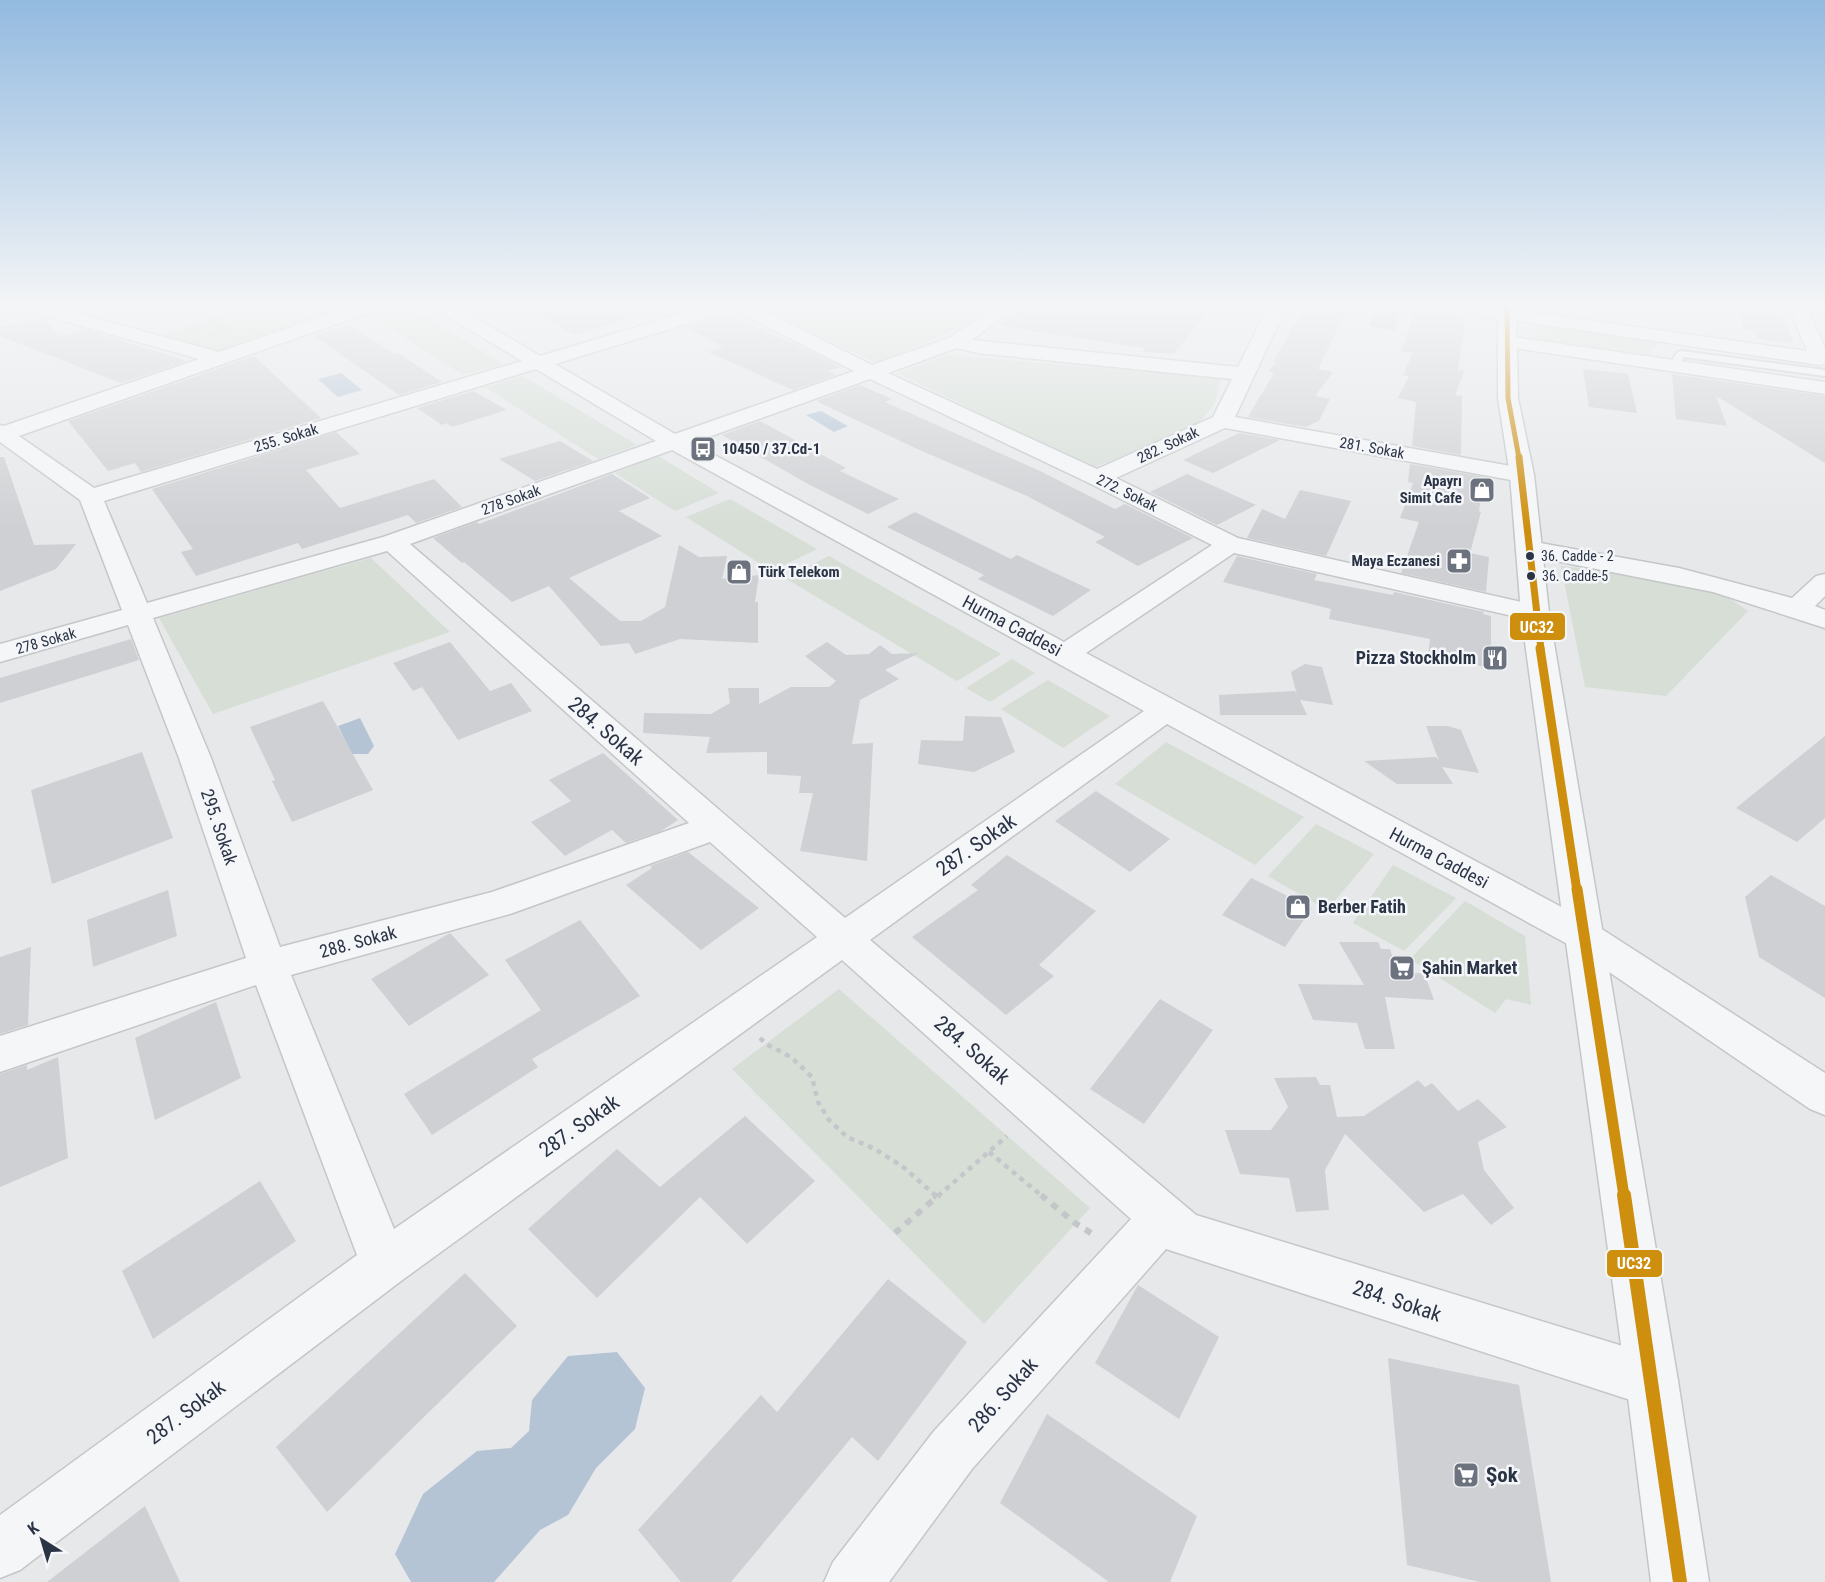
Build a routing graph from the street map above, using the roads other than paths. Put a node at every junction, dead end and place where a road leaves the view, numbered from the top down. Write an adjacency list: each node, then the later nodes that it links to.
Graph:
1 (152, 381): 11 (street)
2 (478, 381): 15 (street, 255. Sokak)
3 (568, 381): 12 (street, Hurma Caddesi)
4 (846, 381): 12 (street, 278 Sokak)
5 (890, 381): 14 (street, 272. Sokak)
6 (1242, 381): 10 (street, 282. Sokak)
7 (1508, 381): 13 (street)
8 (1773, 381): 9 (street)
9 (1825, 388)
10 (1222, 420): 13 (street, 281. Sokak); 14 (street, 282. Sokak)
11 (1, 433): 15 (street)
12 (673, 442): 16 (street, 278 Sokak); 25 (street, Hurma Caddesi)
13 (1522, 476): 18 (street)
14 (1097, 478): 17 (street, 272. Sokak)
15 (91, 497): 22 (street, 295. Sokak)
16 (392, 542): 22 (street, 278 Sokak); 27 (street, 284. Sokak)
17 (1230, 544): 21 (street, 272. Sokak); 25 (street)
18 (1529, 549): 20 (street); 21 (street)
19 (1825, 582): 20 (street)
20 (1796, 609): 23 (street)
21 (1535, 613): 28 (street)
22 (136, 615): 24 (street, 278 Sokak); 30 (street, 295. Sokak)
23 (1825, 620)
24 (0, 653)
25 (1065, 654): 26 (street, Hurma Caddesi)
26 (1165, 711): 28 (street, Hurma Caddesi); 29 (street, 287. Sokak)
27 (715, 827): 29 (street, 284. Sokak); 30 (street, 288. Sokak)
28 (1584, 936): 32 (street, Hurma Caddesi); 35 (street)
29 (843, 938): 33 (street, 284. Sokak); 34 (street, 287. Sokak)
30 (268, 966): 31 (street, 288. Sokak); 34 (street, 295. Sokak)
31 (0, 1054)
32 (1825, 1096)
33 (1163, 1218): 35 (street, 284. Sokak); 37 (street, 286. Sokak)
34 (384, 1264): 36 (street, 287. Sokak)
35 (1652, 1381): 38 (street)
36 (0, 1551)
37 (853, 1582)
38 (1680, 1582)

